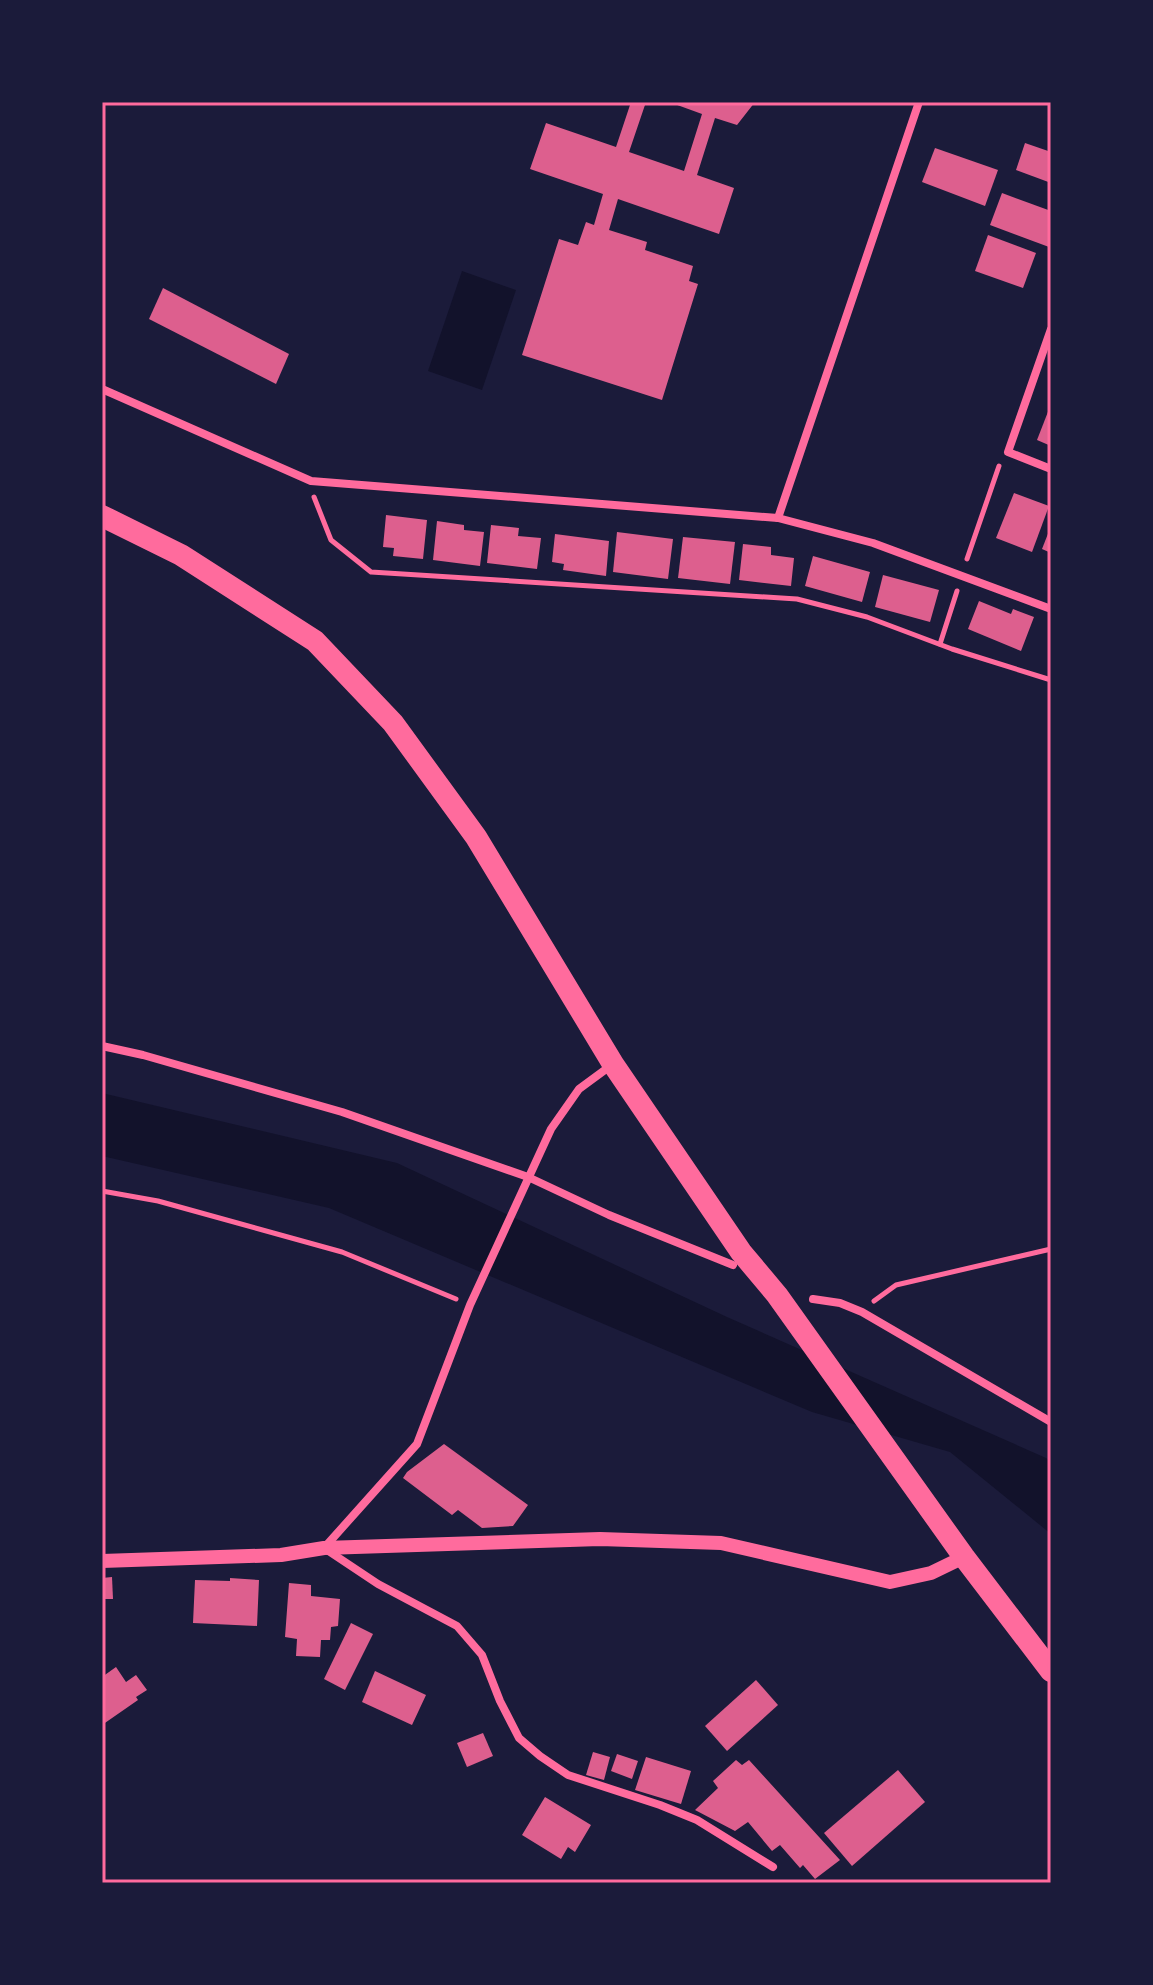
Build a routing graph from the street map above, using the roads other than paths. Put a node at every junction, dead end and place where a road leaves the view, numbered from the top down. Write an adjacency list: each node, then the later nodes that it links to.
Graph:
1 (919, 102): 6 (street)
2 (1051, 329): 4 (street)
3 (102, 389): 6 (street)
4 (1051, 469)
5 (102, 516): 9 (highway)
6 (778, 518): 7 (street)
7 (1051, 609)
8 (102, 1046): 10 (street)
9 (613, 1064): 10 (street); 15 (highway)
10 (528, 1177): 11 (street); 14 (street)
11 (733, 1265)
12 (813, 1299): 13 (street)
13 (1051, 1422)
14 (324, 1548): 15 (street); 16 (street); 18 (street)
15 (964, 1557): 17 (highway)
16 (102, 1561)
17 (1051, 1671)
18 (773, 1867)

